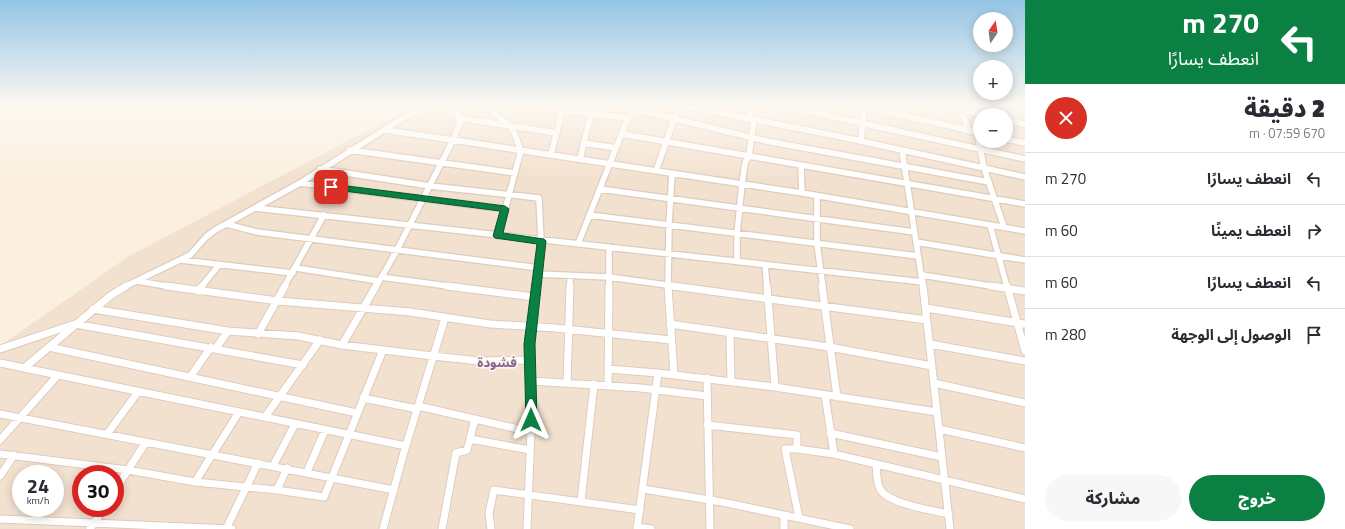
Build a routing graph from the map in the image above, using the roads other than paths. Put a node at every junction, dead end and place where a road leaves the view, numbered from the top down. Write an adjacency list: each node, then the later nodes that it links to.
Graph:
1 (384, 130): 20 (street); 27 (street)
2 (459, 130): 20 (street)
3 (512, 130): 28 (street)
4 (534, 130): 17 (street)
5 (557, 130): 17 (street)
6 (588, 130): 24 (street)
7 (624, 130): 18 (street)
8 (670, 130): 22 (street)
9 (718, 130): 19 (street)
10 (752, 130): 19 (street)
11 (805, 130): 23 (street)
12 (861, 130): 23 (street)
13 (890, 130): 30 (street)
14 (963, 130): 15 (street)
15 (969, 131): 16 (street)
16 (973, 132)
17 (556, 133): 31 (street)
18 (622, 134): 22 (street); 26 (street)
19 (752, 137): 32 (street); 37 (street)
20 (453, 140): 28 (street); 35 (street)
21 (1013, 140): 25 (street)
22 (665, 141): 32 (street); 41 (street)
23 (861, 141): 29 (street)
24 (584, 143): 26 (street); 33 (street)
25 (1025, 143)
26 (616, 148): 36 (street)
27 (350, 150): 35 (street); 40 (street)
28 (522, 150): 31 (street); 42 (street)
29 (902, 150): 37 (street); 39 (street)
30 (980, 150): 34 (street); 39 (street)
31 (551, 154): 33 (street)
32 (749, 156): 38 (street); 48 (street)
33 (580, 159): 36 (street)
34 (1025, 159)
35 (441, 164): 42 (street); 49 (street)
36 (609, 164): 41 (street); 50 (street)
37 (904, 165): 46 (street); 47 (street)
38 (801, 166): 47 (street); 51 (street)
39 (984, 168): 44 (street); 46 (street)
40 (320, 169): 45 (street); 49 (street)
41 (656, 171): 43 (street)
42 (515, 173): 52 (street)
43 (672, 174): 48 (street); 54 (street)
44 (1025, 177)
45 (300, 182): 55 (street); 59 (street)
46 (989, 182): 56 (street)
47 (907, 183): 56 (street); 61 (street)
48 (742, 184): 51 (street); 58 (street)
49 (430, 186): 52 (street); 55 (street)
50 (600, 189): 54 (street); 63 (street)
51 (802, 193): 53 (street)
52 (509, 195): 60 (street); 75 (street)
53 (818, 196): 61 (street); 64 (street)
54 (669, 198): 58 (street); 68 (street)
55 (424, 199): 60 (street); 66 (street)
56 (994, 199): 57 (street); 69 (street)
57 (1025, 204)
58 (740, 207): 64 (street); 72 (street)
59 (255, 208): 62 (street); 65 (street)
60 (505, 209): 73 (street)
61 (911, 211): 67 (street); 71 (street)
62 (324, 215): 66 (street); 74 (street)
63 (589, 215): 68 (street); 77 (street)
64 (816, 218): 71 (street); 78 (street)
65 (226, 224): 74 (street); 84 (street)
66 (410, 225): 73 (street); 80 (street)
67 (990, 225): 69 (street); 83 (street)
68 (668, 226): 72 (street); 81 (street)
69 (1004, 227): 70 (street)
70 (1025, 231)
71 (914, 232): 76 (street)
72 (737, 234): 78 (street); 86 (street)
73 (498, 236): 75 (street)
74 (311, 239): 80 (street); 89 (street)
75 (541, 241): 77 (street); 91 (street)
76 (916, 242): 82 (street); 83 (street)
77 (578, 244): 79 (street)
78 (817, 244): 82 (street); 90 (street)
79 (609, 247): 81 (street); 93 (street)
80 (397, 250): 91 (street); 94 (street)
81 (668, 254): 86 (street); 97 (street)
82 (918, 256): 95 (street)
83 (999, 256): 85 (street); 98 (street)
84 (181, 260): 87 (street); 96 (street)
85 (1025, 260)
86 (737, 262): 88 (street)
87 (219, 265): 89 (street); 99 (street)
88 (765, 266): 90 (street); 102 (street)
89 (295, 270): 94 (street); 103 (street)
90 (820, 270): 95 (street); 104 (street)
91 (538, 271): 92 (street); 101 (street)
92 (570, 276): 93 (street); 114 (street)
93 (609, 277): 97 (street); 117 (street)
94 (380, 279): 101 (street); 105 (street)
95 (923, 279): 98 (street); 106 (street)
96 (136, 280): 99 (street); 107 (street)
97 (670, 286): 102 (street); 111 (street)
98 (1009, 288): 100 (street); 112 (street)
99 (198, 291): 103 (street)
100 (1025, 291)
101 (534, 297): 113 (street)
102 (768, 298): 104 (street); 119 (street)
103 (278, 301): 105 (street); 116 (street)
104 (824, 305): 109 (street); 125 (street)
105 (363, 308): 108 (street); 123 (street)
106 (926, 308): 109 (street); 112 (street)
107 (93, 309): 110 (street); 115 (street)
108 (445, 318): 113 (street); 130 (street)
109 (927, 320): 122 (street)
110 (75, 324): 124 (street); 126 (street); 127 (street)
111 (670, 324): 118 (street); 121 (street)
112 (1021, 324): 129 (street)
113 (531, 326): 114 (street); 131 (street)
114 (569, 329): 117 (street); 145 (street)
115 (228, 331): 116 (street); 126 (street)
116 (258, 334): 120 (street)
117 (608, 334): 121 (street); 137 (street)
118 (730, 334): 119 (street); 144 (street)
119 (772, 338): 125 (street); 149 (street)
120 (320, 340): 123 (street); 134 (street)
121 (671, 340): 140 (street)
122 (930, 344): 132 (street); 135 (street)
123 (342, 345): 128 (street)
124 (49, 347): 136 (street); 141 (street)
125 (829, 347): 135 (street); 155 (street)
126 (213, 348): 134 (street); 141 (street)
127 (0, 349)
128 (383, 350): 130 (street); 156 (street)
129 (1025, 351)
130 (433, 356): 131 (street); 158 (street)
131 (529, 360): 143 (street)
132 (1025, 361)
133 (0, 363): 136 (street)
134 (303, 365): 153 (street)
135 (932, 366): 146 (street)
136 (24, 368): 139 (street)
137 (608, 369): 138 (street); 148 (street)
138 (658, 374): 140 (street); 150 (street)
139 (58, 375): 151 (street); 163 (street)
140 (674, 375): 142 (street)
141 (190, 377): 153 (street)
142 (708, 378): 144 (street); 154 (street)
143 (531, 381): 145 (street); 170 (street)
144 (731, 381): 149 (street)
145 (567, 383): 147 (street)
146 (934, 383): 157 (street); 160 (street)
147 (594, 384): 148 (street); 204 (street)
148 (608, 385): 150 (street)
149 (775, 387): 152 (street)
150 (656, 389): 154 (street); 198 (street)
151 (138, 392): 159 (street); 172 (street)
152 (825, 395): 155 (street); 171 (street)
153 (280, 396): 161 (street); 164 (street)
154 (707, 396): 167 (street)
155 (837, 397): 160 (street)
156 (363, 398): 158 (street); 161 (street)
157 (1025, 403)
158 (417, 407): 165 (street); 177 (street)
159 (239, 412): 164 (street); 182 (street)
160 (937, 412): 168 (street)
161 (357, 413): 173 (street)
162 (0, 414): 163 (street)
163 (19, 418): 172 (street); 175 (street)
164 (265, 418): 166 (street)
165 (475, 419): 170 (street); 174 (street)
166 (295, 424): 169 (street); 188 (street)
167 (707, 425): 179 (street); 203 (street)
168 (939, 429): 178 (street); 185 (street)
169 (325, 430): 173 (street); 191 (street)
170 (531, 432): 180 (street)
171 (830, 433): 183 (street); 185 (street)
172 (107, 434): 176 (street)
173 (348, 435): 177 (street); 194 (street)
174 (470, 439): 180 (street); 216 (street)
175 (0, 440)
176 (146, 442): 182 (street); 190 (street)
177 (406, 446): 200 (street)
178 (1025, 448)
179 (797, 449): 183 (street); 209 (street)
180 (530, 450): 201 (street)
181 (0, 454): 184 (street)
182 (211, 454): 186 (street); 196 (street)
183 (834, 454): 187 (street)
184 (14, 455): 190 (street); 192 (street)
185 (942, 457): 195 (street)
186 (258, 463): 188 (street); 197 (street)
187 (876, 464): 195 (street); 206 (street)
188 (272, 466): 189 (street)
189 (287, 468): 191 (street); 199 (street)
190 (128, 470): 193 (street); 196 (street)
191 (307, 472): 194 (street)
192 (0, 476)
193 (124, 476)
194 (332, 477): 199 (street); 200 (street)
195 (945, 480): 202 (street); 206 (street)
196 (195, 482): 197 (street)
197 (246, 486): 199 (street); 213 (street)
198 (643, 489): 203 (street); 205 (street)
199 (277, 490)
200 (394, 490): 215 (street)
201 (528, 494): 204 (street); 217 (street); 218 (street)
202 (1025, 499)
203 (709, 500): 207 (street); 220 (street)
204 (581, 501): 205 (street)
205 (640, 510): 212 (street)
206 (949, 514): 223 (street)
207 (784, 515): 209 (street); 221 (street)
208 (98, 517): 211 (street)
209 (799, 518): 222 (street)
210 (0, 519): 211 (street)
211 (92, 526): 213 (street)
212 (637, 528): 219 (street)
213 (226, 529): 214 (street)
214 (232, 529)
215 (383, 529)
216 (442, 529)
217 (491, 529)
218 (527, 529)
219 (651, 529)
220 (710, 529)
221 (784, 529)
222 (850, 529)
223 (950, 529)

